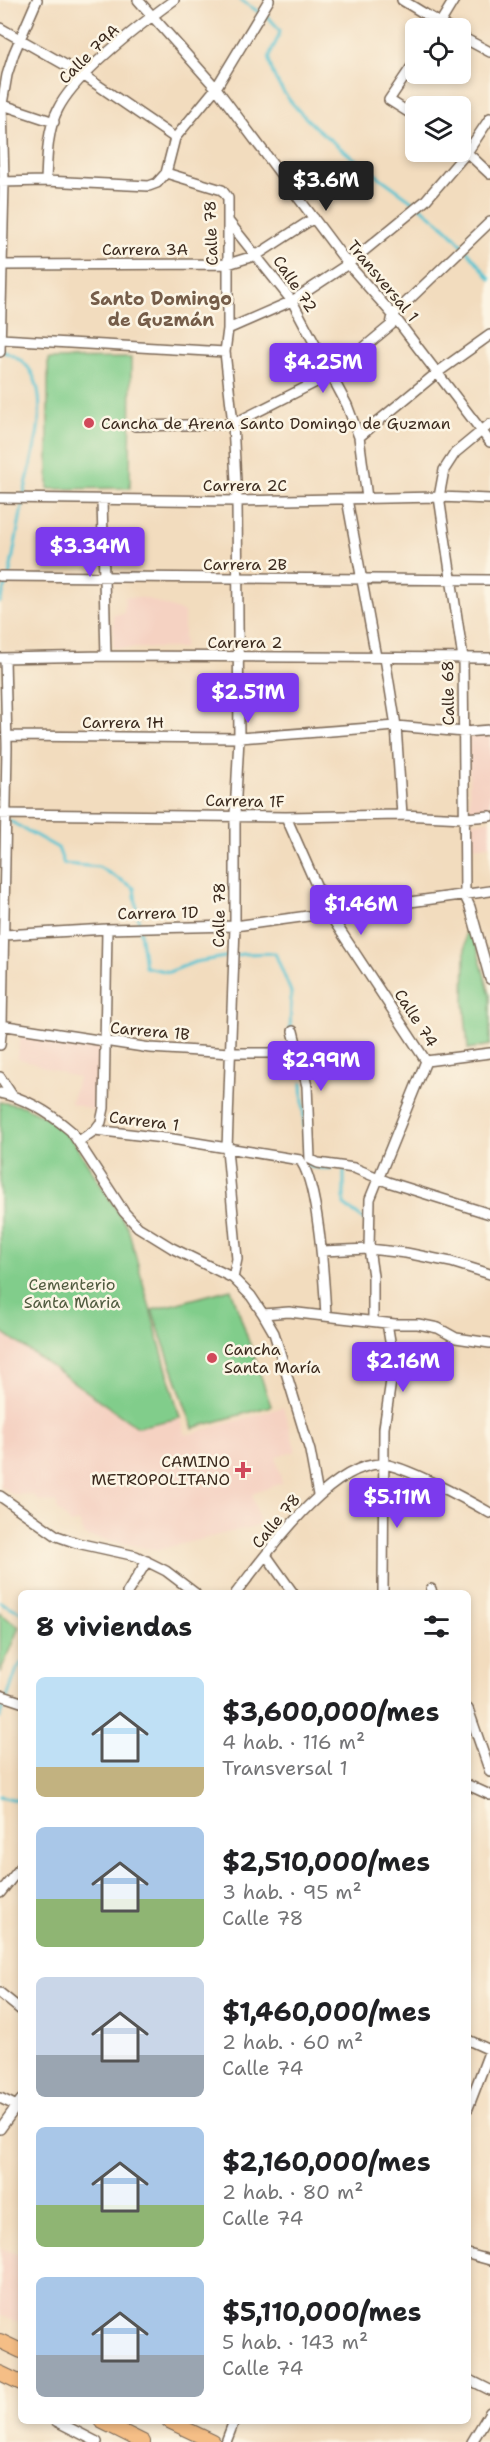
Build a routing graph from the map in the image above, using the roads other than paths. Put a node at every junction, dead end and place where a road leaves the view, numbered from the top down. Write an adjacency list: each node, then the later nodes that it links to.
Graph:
1 (37, 0): 11 (street)
2 (138, 0): 7 (street, Transversal 1)
3 (174, 0): 7 (street, Calle 79A)
4 (402, 0): 8 (street)
5 (454, 0): 9 (street)
6 (265, 9): 16 (street)
7 (151, 16): 14 (street, Calle 79A); 16 (street, Transversal 1)
8 (428, 18)
9 (445, 18)
10 (0, 28): 11 (street)
11 (21, 39): 14 (street); 17 (street)
12 (471, 42): 13 (street)
13 (490, 52)
14 (83, 75): 20 (street, Calle 79A); 21 (street)
15 (405, 76): 18 (street)
16 (216, 88): 21 (street); 29 (street, Transversal 1)
17 (1, 104): 20 (street); 28 (street)
18 (405, 110)
19 (490, 118): 22 (street)
20 (54, 122): 27 (street, Calle 79A)
21 (174, 138): 25 (street)
22 (471, 140)
23 (471, 155): 26 (street)
24 (453, 162): 34 (street)
25 (166, 173): 27 (street); 30 (street, Calle 78)
26 (490, 174)
27 (46, 181): 28 (street)
28 (2, 182): 35 (street)
29 (314, 218): 32 (street, Carrera 3A); 34 (street, Transversal 1)
30 (228, 222): 32 (street, Calle 72); 33 (street, Calle 78)
31 (490, 222): 37 (street)
32 (257, 255): 33 (street, Carrera 3A); 36 (street, Calle 72)
33 (228, 264): 35 (street, Carrera 3A); 38 (street, Calle 78)
34 (348, 264): 36 (street); 37 (street, Transversal 1)
35 (1, 265): 40 (street)
36 (292, 301): 38 (street); 45 (street, Calle 72)
37 (393, 315): 44 (street, Transversal 1); 45 (street)
38 (228, 328): 43 (street, Calle 78)
39 (490, 335): 44 (street)
40 (1, 339): 41 (street); 43 (street)
41 (0, 345): 42 (street)
42 (0, 352)
43 (225, 352): 46 (street, Calle 78)
44 (438, 372): 49 (street, Transversal 1); 50 (street)
45 (332, 374): 46 (street); 50 (street, Calle 72)
46 (233, 424): 48 (street); 58 (street, Calle 78)
47 (490, 424): 49 (street, Calle 68)
48 (135, 426)
49 (481, 430): 51 (street, Transversal 1); 52 (street, Calle 68)
50 (359, 437): 54 (street, Calle 72)
51 (490, 442)
52 (439, 497): 54 (street, Carrera 2C); 56 (street, Carrera 2C); 64 (street, Calle 68)
53 (0, 498): 57 (street, Carrera 2C)
54 (367, 498): 55 (street, Carrera 2C)
55 (347, 499): 58 (street, Carrera 2C); 62 (street)
56 (490, 499)
57 (102, 500): 58 (street, Carrera 2C); 60 (street)
58 (237, 501): 61 (street, Calle 78)
59 (1, 576): 60 (street, Carrera 2B)
60 (104, 578): 61 (street, Carrera 2B); 65 (street)
61 (237, 579): 62 (street, Carrera 2B); 66 (street, Calle 78)
62 (362, 579): 64 (street, Carrera 2B); 68 (street)
63 (490, 580): 64 (street, Carrera 2B)
64 (453, 581): 69 (street, Calle 68)
65 (106, 656): 66 (street, Carrera 2); 67 (street, Carrera 2)
66 (237, 657): 68 (street, Carrera 2); 75 (street, Calle 78)
67 (3, 658): 74 (street)
68 (380, 658): 69 (street, Carrera 2); 71 (street)
69 (463, 658): 70 (street, Carrera 2); 73 (street, Calle 68)
70 (490, 658)
71 (396, 726): 73 (street, Carrera 1H); 75 (street, Carrera 1H); 79 (street)
72 (490, 730): 73 (street, Carrera 1H)
73 (464, 732): 82 (street, Calle 68)
74 (7, 736): 75 (street, Carrera 1H); 76 (street)
75 (239, 738): 78 (street, Calle 78)
76 (3, 747): 77 (street)
77 (2, 813): 78 (street, Carrera 1F); 83 (street)
78 (235, 815): 81 (street, Carrera 1F); 87 (street, Calle 78)
79 (402, 815): 81 (street, Carrera 1F); 82 (street, Carrera 1F)
80 (490, 816): 82 (street, Carrera 1F)
81 (286, 817): 86 (street, Calle 74)
82 (464, 818): 85 (street, Calle 68)
83 (2, 889): 89 (street)
84 (490, 891): 85 (street, Carrera 1D)
85 (465, 896): 86 (street, Carrera 1D); 91 (street, Calle 68)
86 (328, 912): 87 (street, Carrera 1D); 99 (street, Calle 74)
87 (235, 926): 88 (street, Carrera 1D); 96 (street, Calle 78)
88 (107, 929): 89 (street, Carrera 1D); 94 (street)
89 (4, 935): 90 (street)
90 (2, 956): 92 (street)
91 (490, 979)
92 (1, 1025): 94 (street, Carrera 1B); 95 (street)
93 (293, 1031): 97 (street)
94 (106, 1043): 96 (street, Carrera 1B); 103 (street)
95 (0, 1045)
96 (231, 1053): 97 (street, Carrera 1B); 105 (street, Calle 78)
97 (294, 1053): 106 (street)
98 (490, 1053): 99 (street)
99 (426, 1061): 107 (street, Calle 74)
100 (0, 1077): 102 (street)
101 (0, 1093): 102 (street)
102 (12, 1095): 104 (street)
103 (95, 1130): 104 (street, Carrera 1); 105 (street, Carrera 1)
104 (79, 1141): 112 (street)
105 (227, 1149): 106 (street, Carrera 1); 112 (street, Calle 78)
106 (305, 1160): 107 (street, Carrera 1); 110 (street)
107 (377, 1178): 108 (street, Carrera 1); 109 (street, Calle 74)
108 (490, 1214)
109 (369, 1249): 110 (street); 111 (street); 115 (street, Calle 74)
110 (322, 1251): 114 (street)
111 (490, 1274)
112 (233, 1278): 113 (street, Calle 78)
113 (263, 1314): 114 (street); 119 (street, Calle 78)
114 (326, 1315): 115 (street)
115 (374, 1321): 116 (street)
116 (387, 1323): 117 (street); 118 (street)
117 (490, 1343)
118 (383, 1464): 119 (street); 121 (street); 128 (street)
119 (318, 1495): 122 (street, Calle 78)
120 (0, 1496): 123 (street)
121 (490, 1513)
122 (266, 1555): 126 (street, Calle 78); 127 (street)
123 (147, 1561): 124 (street); 125 (street)
124 (129, 1590)
125 (191, 1590)
126 (238, 1590)
127 (290, 1590)
128 (383, 1590)
129 (471, 1714): 130 (street)
130 (486, 1742): 131 (street)
131 (490, 1772)
132 (471, 1786): 133 (street)
133 (490, 1794)
134 (18, 1871): 135 (street)
135 (1, 1891)
136 (0, 1993): 137 (street)
137 (18, 2008)
138 (471, 2041): 139 (street)
139 (490, 2050): 141 (street)
140 (0, 2098): 142 (street)
141 (471, 2100)
142 (18, 2103)
143 (18, 2106): 144 (street)
144 (0, 2129)
145 (471, 2255): 146 (street)
146 (490, 2260)
147 (0, 2341): 148 (highway)
148 (18, 2350)
149 (0, 2373): 151 (highway)
150 (471, 2380): 152 (street)
151 (18, 2382)
152 (490, 2390)
153 (490, 2412): 162 (street)
154 (62, 2424): 158 (street)
155 (107, 2424): 159 (highway)
156 (175, 2424): 160 (highway)
157 (233, 2424): 161 (street)
158 (97, 2442)
159 (144, 2442)
160 (213, 2442)
161 (226, 2442)
162 (472, 2442)

